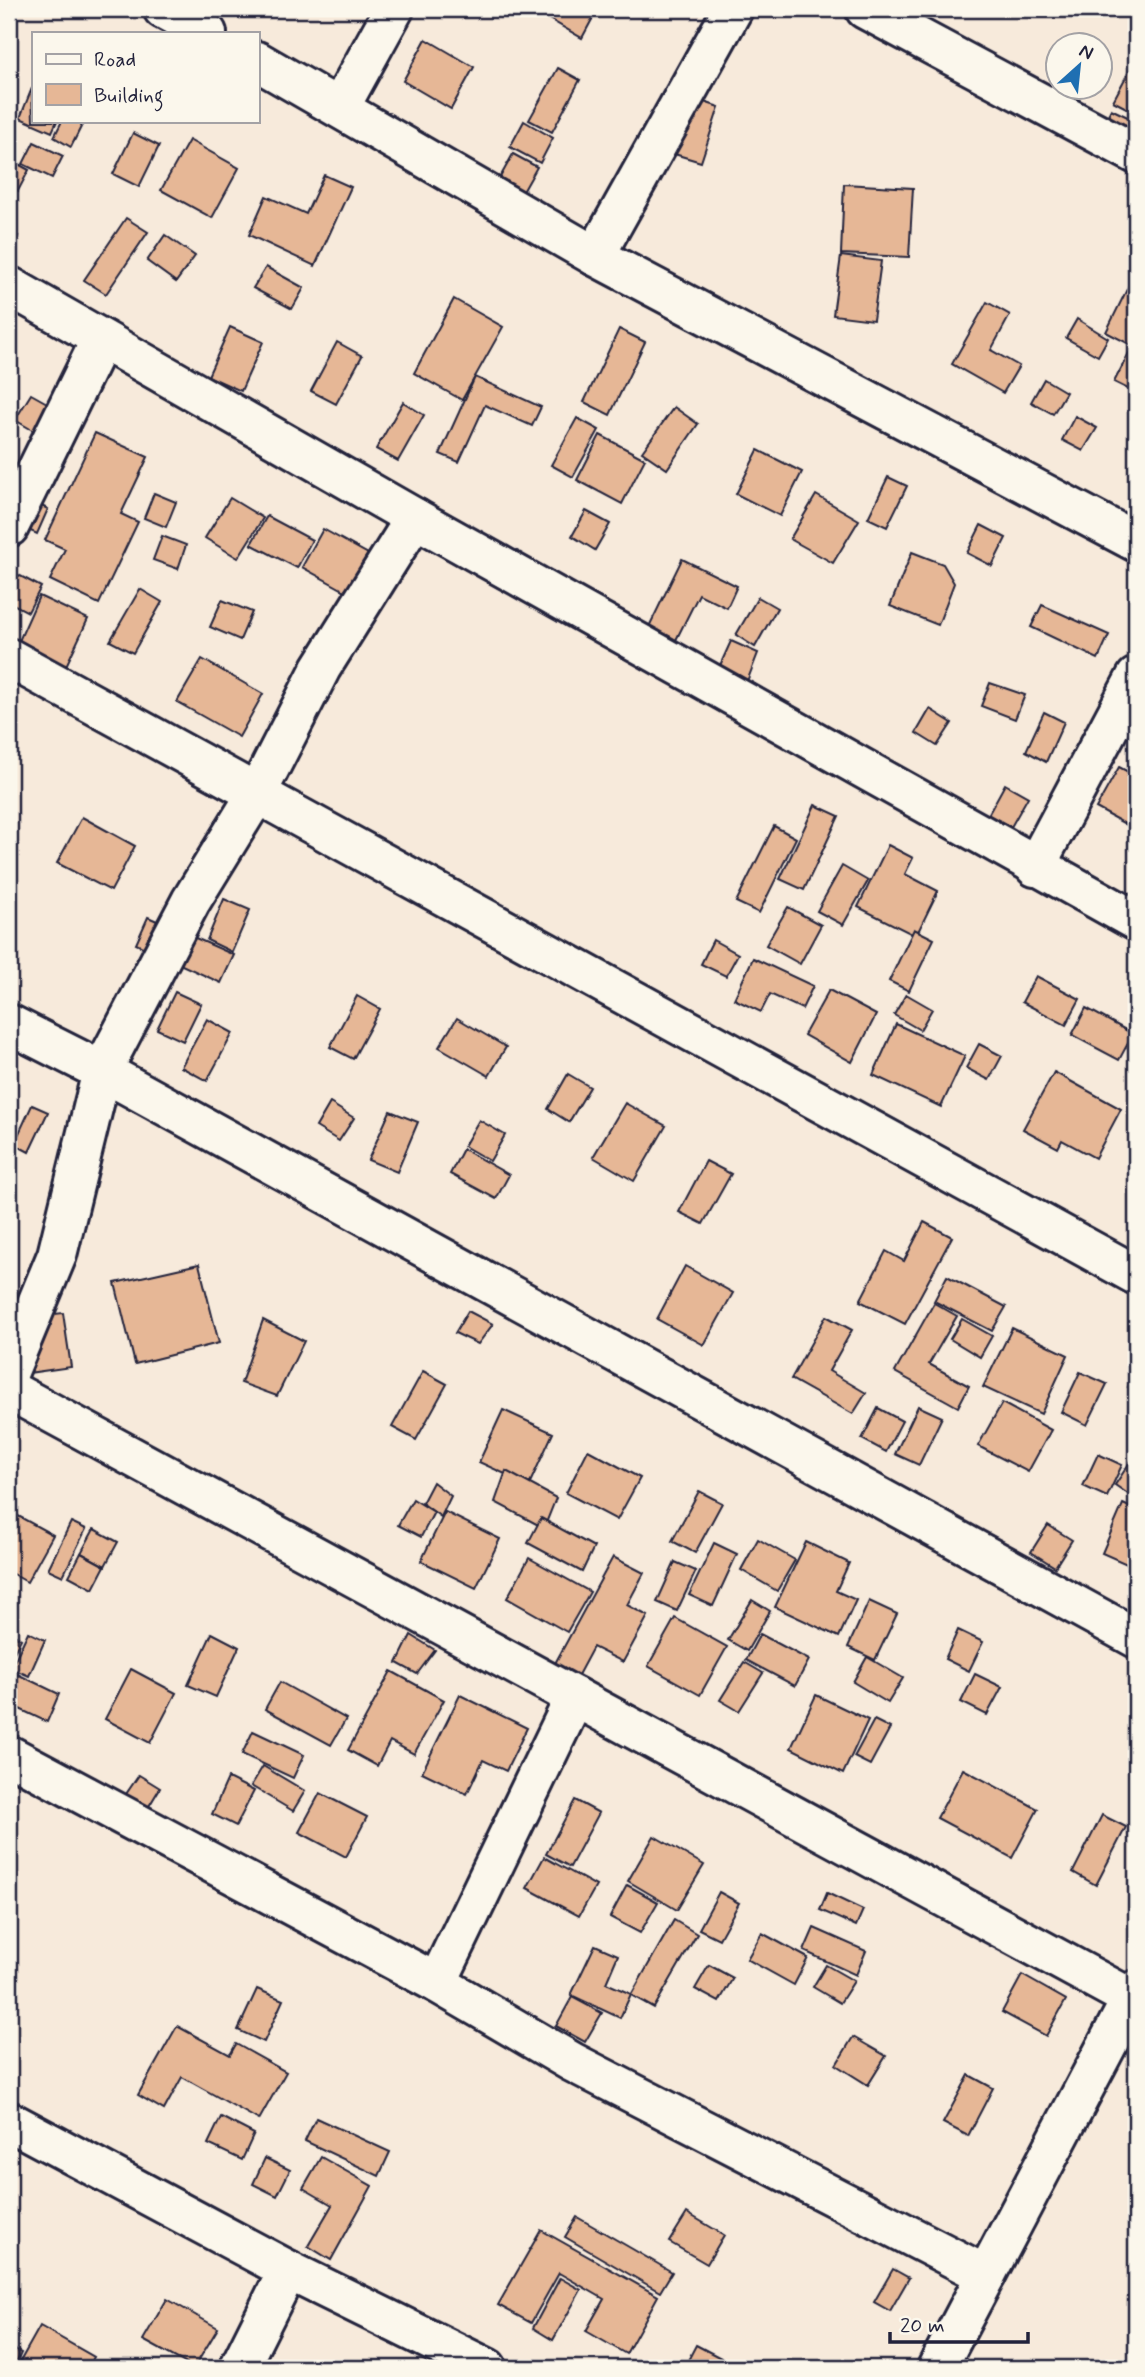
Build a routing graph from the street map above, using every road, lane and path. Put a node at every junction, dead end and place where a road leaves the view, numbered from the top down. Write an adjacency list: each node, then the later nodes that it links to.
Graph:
1 (163, 9): 5 (street)
2 (394, 9): 7 (street)
3 (733, 9): 9 (street)
4 (865, 9): 8 (street)
5 (205, 32)
6 (259, 62): 7 (street)
7 (340, 107): 9 (street)
8 (1136, 154)
9 (595, 256): 14 (street)
10 (9, 286): 11 (street)
11 (101, 339): 12 (street); 13 (street)
12 (415, 519): 17 (street); 18 (street)
13 (9, 527)
14 (1136, 542)
15 (9, 657): 17 (street)
16 (1136, 677): 18 (street)
17 (256, 795): 21 (street); 22 (street)
18 (1035, 867): 19 (street)
19 (1136, 921)
20 (9, 1024): 21 (street)
21 (102, 1071): 23 (street); 25 (street)
22 (1136, 1276)
23 (9, 1371)
24 (9, 1390): 26 (street)
25 (1136, 1637)
26 (575, 1696): 28 (street); 29 (street)
27 (9, 1755): 28 (street)
28 (437, 1983): 32 (street)
29 (1134, 1995): 32 (street)
30 (9, 2120): 31 (street)
31 (288, 2270): 33 (street); 34 (street)
32 (986, 2275): 35 (street)
33 (239, 2368)
34 (487, 2368)
35 (937, 2368)

